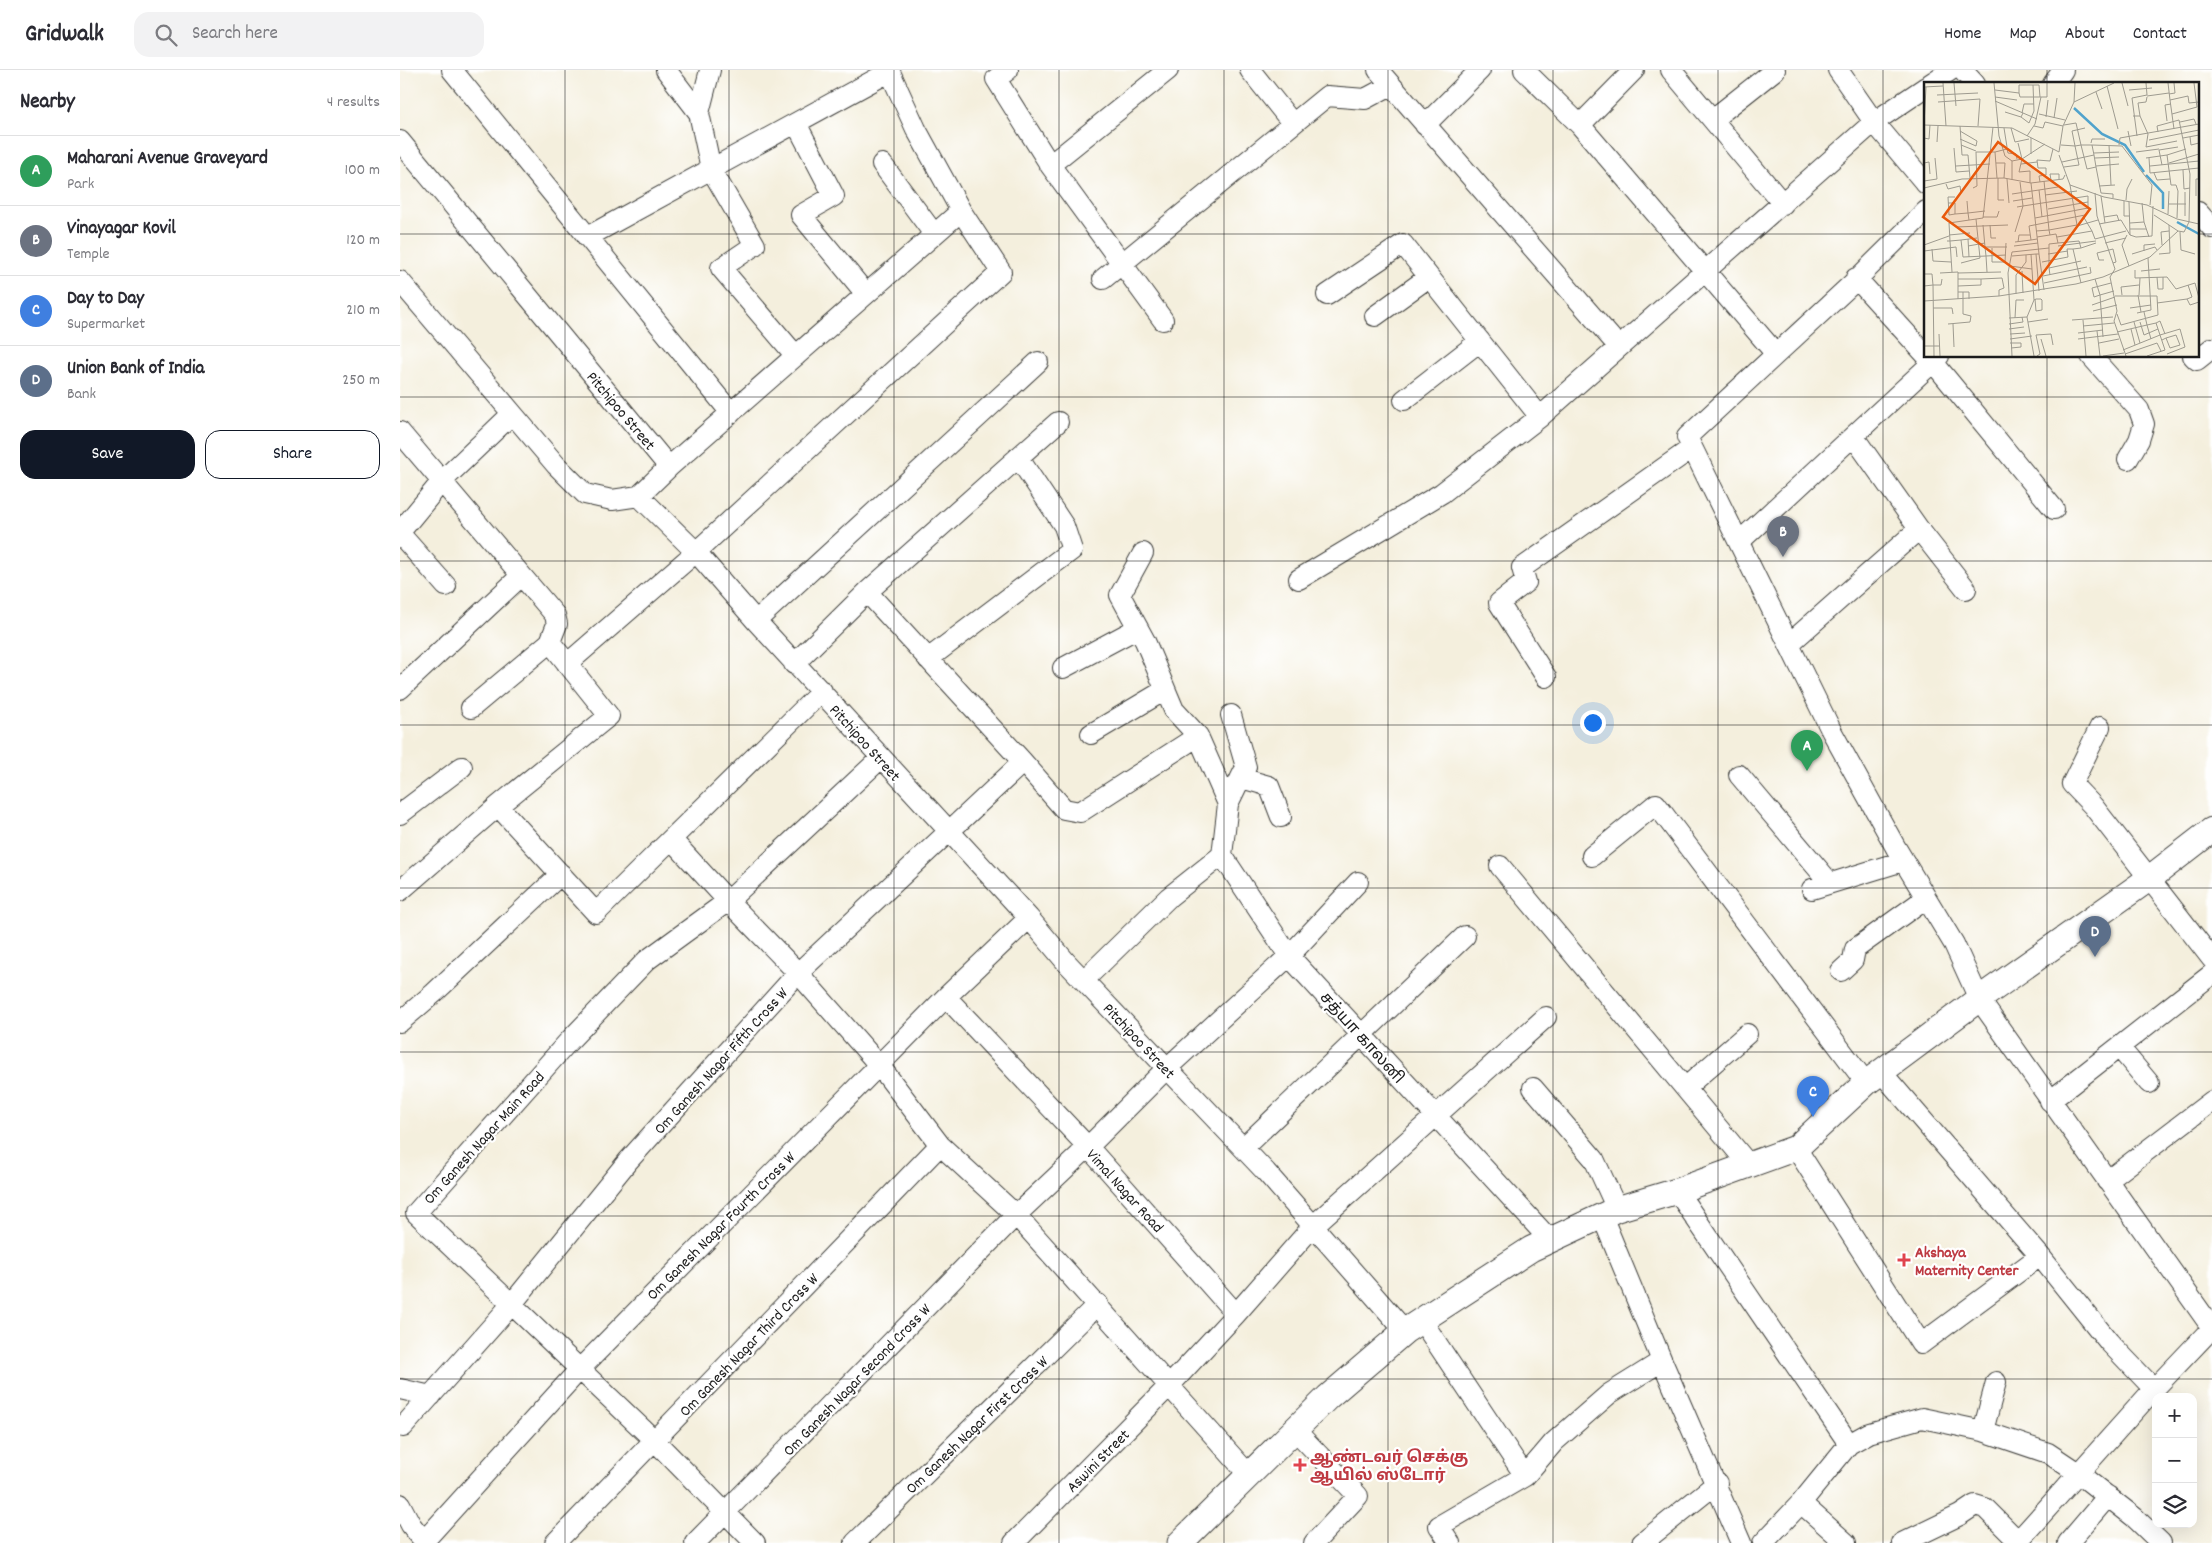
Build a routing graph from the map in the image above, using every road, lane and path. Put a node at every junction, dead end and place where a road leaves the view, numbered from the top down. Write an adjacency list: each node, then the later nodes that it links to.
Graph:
1 (666, 70): 22 (street)
2 (710, 70): 22 (street)
3 (1008, 70): 31 (street)
4 (1168, 70): 31 (street)
5 (1250, 70): 26 (street)
6 (1480, 70): 27 (street)
7 (1524, 70): 28 (street)
8 (1634, 70): 28 (street)
9 (1671, 70): 23 (street)
10 (1776, 70): 23 (street)
11 (1838, 70): 24 (street)
12 (1951, 70): 18 (street)
13 (1962, 70): 19 (street)
14 (2063, 70): 20 (street)
15 (889, 71): 25 (street); 35 (street)
16 (462, 74): 40 (street)
17 (1384, 77): 26 (street); 27 (street)
18 (1933, 82)
19 (1974, 82)
20 (2054, 82)
21 (1924, 88): 24 (street)
22 (699, 112): 32 (street)
23 (1713, 119): 34 (street)
24 (1874, 122): 33 (street); 34 (street)
25 (796, 123): 32 (street); 47 (street)
26 (1293, 124): 41 (street)
27 (1426, 125): 52 (street)
28 (1580, 125): 42 (street)
29 (400, 141): 72 (street, Pitchipoo Street)
30 (882, 164): 39 (street)
31 (1050, 165): 41 (street)
32 (711, 169): 40 (street); 56 (street)
33 (1924, 182)
34 (1783, 204): 42 (street)
35 (961, 211): 39 (street); 79 (street)
36 (1924, 213): 44 (street)
37 (2200, 214): 38 (street)
38 (2212, 228)
39 (934, 234): 47 (street)
40 (587, 237): 63 (street)
41 (1121, 264): 45 (street); 50 (street)
42 (1705, 271): 52 (street); 55 (street)
43 (1429, 277): 48 (street); 49 (street); 51 (street)
44 (1856, 278): 54 (street); 55 (street)
45 (1103, 280)
46 (400, 281): 64 (street)
47 (866, 294): 56 (street)
48 (1327, 295)
49 (1376, 316)
50 (1162, 320)
51 (1480, 342): 62 (street); 65 (street)
52 (1619, 347): 65 (street)
53 (2212, 348): 60 (street)
54 (1924, 350)
55 (1776, 354): 69 (street)
56 (796, 356): 63 (street)
57 (1930, 358): 68 (street)
58 (1932, 358): 75 (street)
59 (2093, 358): 71 (street)
60 (2200, 358)
61 (1038, 362): 86 (street)
62 (1404, 400)
63 (731, 413): 72 (street)
64 (512, 414): 73 (street); 74 (street)
65 (1540, 417): 82 (street)
66 (1058, 422): 70 (street)
67 (400, 432): 73 (street)
68 (1854, 437): 76 (street); 78 (street)
69 (1692, 448): 78 (street); 94 (street)
70 (1018, 457): 85 (street); 90 (street)
71 (2128, 459)
72 (669, 467): 74 (street)
73 (442, 481): 77 (street); 81 (street)
74 (639, 496): 79 (street, Pitchipoo Street)
75 (2054, 509)
76 (1919, 530): 84 (street); 89 (street)
77 (400, 533): 83 (street)
78 (1739, 542): 89 (street)
79 (696, 552): 86 (street, Pitchipoo Street); 91 (street)
80 (1142, 553): 87 (street)
81 (521, 576): 88 (street); 95 (street)
82 (1299, 579)
83 (446, 586)
84 (1966, 589)
85 (867, 592): 90 (street); 92 (street)
86 (756, 621): 92 (street, Pitchipoo Street)
87 (1138, 628): 93 (street); 96 (street)
88 (550, 642): 91 (street); 98 (street)
89 (1789, 644): 117 (street)
90 (928, 659): 104 (street)
91 (567, 664): 109 (street)
92 (794, 664): 97 (street, Pitchipoo Street)
93 (1063, 668)
94 (1546, 677)
95 (400, 689)
96 (1165, 690): 101 (street); 102 (street)
97 (822, 691): 103 (street, Pitchipoo Street); 114 (street)
98 (471, 708)
99 (1231, 716): 107 (street)
100 (2100, 727): 120 (street)
101 (1091, 734)
102 (1198, 736): 104 (street); 108 (street)
103 (881, 758): 113 (street, Pitchipoo Street); 124 (street, Om Ganesh Nagar Main Road)
104 (1023, 762): 113 (street, Om Ganesh Nagar Fifth Cross W)
105 (462, 767): 110 (street)
106 (1739, 775): 117 (street)
107 (1241, 778): 108 (street); 111 (street)
108 (1228, 804): 115 (street)
109 (498, 806): 119 (street); 122 (street)
110 (400, 814)
111 (1281, 817)
112 (2212, 830): 120 (main road)
113 (949, 833): 125 (street, Pitchipoo Street); 130 (street, Om Ganesh Nagar Fifth Cross W)
114 (672, 840): 119 (street); 124 (street)
115 (1222, 854): 127 (street, சத்யா காலனி); 132 (street)
116 (1592, 856): 142 (street)
117 (1903, 861): 123 (street)
118 (1500, 866): 145 (street)
119 (561, 874): 136 (street)
120 (2150, 878): 128 (street); 134 (main road)
121 (1358, 882): 127 (street)
122 (400, 891)
123 (1926, 898): 129 (street); 134 (street)
124 (728, 900): 130 (street); 156 (street, Om Ganesh Nagar Main Road)
125 (1029, 918): 132 (street, Pitchipoo Street); 133 (street, Om Ganesh Nagar Fourth Cross W)
126 (1465, 936): 138 (street)
127 (1289, 956): 138 (street, சத்யா காலனி); 141 (street)
128 (2212, 960)
129 (1841, 971)
130 (798, 973): 140 (street); 163 (street, Om Ganesh Nagar Fifth Cross W)
131 (2212, 974): 139 (street)
132 (1084, 980): 141 (street, Pitchipoo Street)
133 (946, 997): 140 (street, Om Ganesh Nagar Fourth Cross W); 150 (street, Vimal Nagar Road)
134 (1979, 999): 142 (main road); 146 (street)
135 (1546, 1017): 148 (street)
136 (400, 1022)
137 (1747, 1034): 145 (street)
138 (1361, 1035): 148 (street, சத்யா காலனி); 151 (street)
139 (2119, 1047): 143 (street); 146 (street)
140 (878, 1064): 149 (street); 168 (street, Om Ganesh Nagar Fourth Cross W)
141 (1167, 1068): 150 (street, Om Ganesh Nagar Second Cross W); 151 (street, Pitchipoo Street)
142 (1874, 1078): 152 (main road); 161 (street)
143 (2149, 1083)
144 (1534, 1088): 157 (street)
145 (1685, 1088): 153 (street)
146 (2050, 1101): 154 (street)
147 (2212, 1101): 154 (street)
148 (1435, 1116): 159 (street); 160 (street, சத்யா காலனி)
149 (940, 1145): 158 (street); 177 (street, Om Ganesh Nagar Third Cross W)
150 (1088, 1147): 158 (street, Om Ganesh Nagar Second Cross W); 164 (street, Vimal Nagar Road)
151 (1243, 1148): 159 (street, Pitchipoo Street)
152 (1796, 1148): 153 (main road); 161 (street)
153 (1749, 1165): 155 (main road)
154 (2107, 1181): 166 (street)
155 (1677, 1191): 157 (main road); 178 (street)
156 (408, 1213): 163 (street, Om Ganesh Nagar Main Road)
157 (1609, 1213): 160 (main road); 167 (street)
158 (1016, 1215): 162 (street); 186 (street, Om Ganesh Nagar Second Cross W)
159 (1313, 1226): 164 (street); 165 (street, Pitchipoo Street)
160 (1550, 1240): 165 (main road)
161 (2040, 1256): 171 (street)
162 (1098, 1304): 170 (street); 194 (street, Om Ganesh Nagar First Cross W)
163 (511, 1305): 168 (street, Om Ganesh Nagar Main Road); 173 (street, Om Ganesh Nagar Fifth Cross W)
164 (1236, 1314): 170 (street)
165 (1414, 1326): 175 (main road); 181 (street, Pitchipoo Street)
166 (2212, 1328): 171 (street)
167 (1662, 1361): 181 (street); 182 (street)
168 (579, 1370): 177 (street, Om Ganesh Nagar Main Road); 189 (street, Om Ganesh Nagar Fourth Cross W)
169 (1996, 1382): 176 (street)
170 (1170, 1385): 180 (street); 188 (street, Aswini Street)
171 (2154, 1388): 179 (street)
172 (400, 1389): 173 (street)
173 (431, 1396): 174 (street, Om Ganesh Nagar Fifth Cross W)
174 (403, 1427)
175 (1295, 1430): 180 (main road); 196 (street)
176 (1983, 1431): 178 (street); 179 (street)
177 (655, 1441): 186 (street, Om Ganesh Nagar Main Road); 191 (street, Om Ganesh Nagar Third Cross W)
178 (1849, 1444): 184 (street)
179 (2078, 1473): 183 (street); 190 (street)
180 (1250, 1476): 195 (main road)
181 (1525, 1476): 197 (street)
182 (1717, 1483): 198 (street); 199 (street)
183 (2108, 1496): 203 (street); 204 (street)
184 (1801, 1503): 200 (street); 201 (street)
185 (400, 1504): 187 (street)
186 (726, 1514): 192 (street, Om Ganesh Nagar Second Cross W); 193 (street, Om Ganesh Nagar Main Road)
187 (406, 1531): 189 (street)
188 (1024, 1540)
189 (425, 1542)
190 (2019, 1542): 202 (street)
191 (555, 1543)
192 (695, 1543)
193 (755, 1543)
194 (855, 1543)
195 (1180, 1543)
196 (1314, 1543)
197 (1450, 1543)
198 (1642, 1543)
199 (1741, 1543)
200 (1763, 1543)
201 (1846, 1543)
202 (1902, 1543)
203 (2068, 1543)
204 (2161, 1543)

